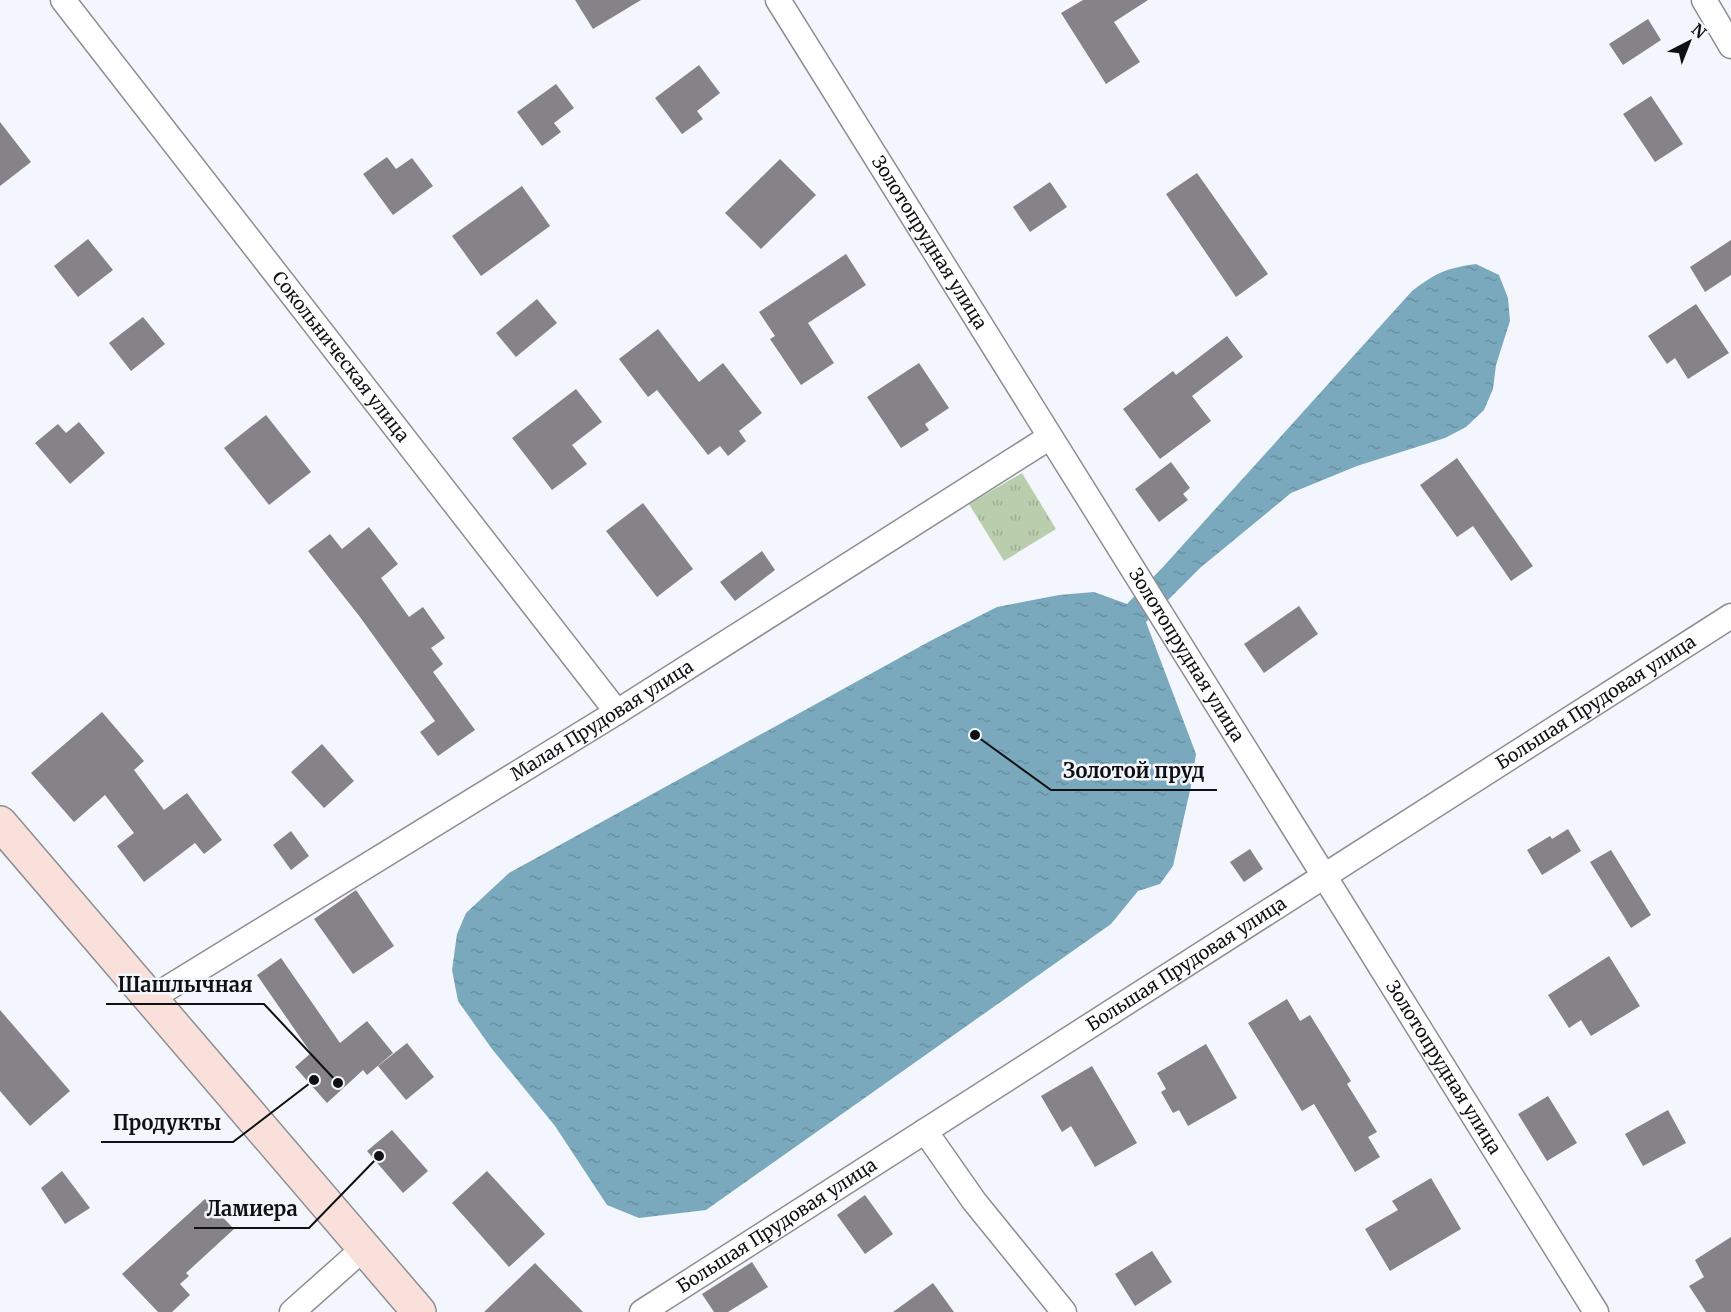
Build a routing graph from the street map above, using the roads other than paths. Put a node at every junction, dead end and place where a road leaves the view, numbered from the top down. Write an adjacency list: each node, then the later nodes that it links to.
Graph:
1 (63, 0): 7 (street, Сокольническая улица)
2 (778, 0): 5 (street, Золотопрудная улица)
3 (1704, 0): 4 (street)
4 (1731, 46)
5 (1050, 437): 7 (street, Малая Прудовая улица); 9 (street, Золотопрудная улица)
6 (1731, 616): 9 (street, Большая Прудовая улица)
7 (617, 712): 10 (street, Малая Прудовая улица)
8 (0, 823): 10 (main road)
9 (1324, 877): 11 (street, Большая Прудовая улица); 17 (street, Золотопрудная улица)
10 (150, 999): 12 (main road)
11 (925, 1131): 15 (street, Большая Прудовая улица); 16 (street)
12 (364, 1248): 13 (street); 14 (main road)
13 (292, 1312)
14 (419, 1312)
15 (642, 1312)
16 (1064, 1312)
17 (1596, 1312)

